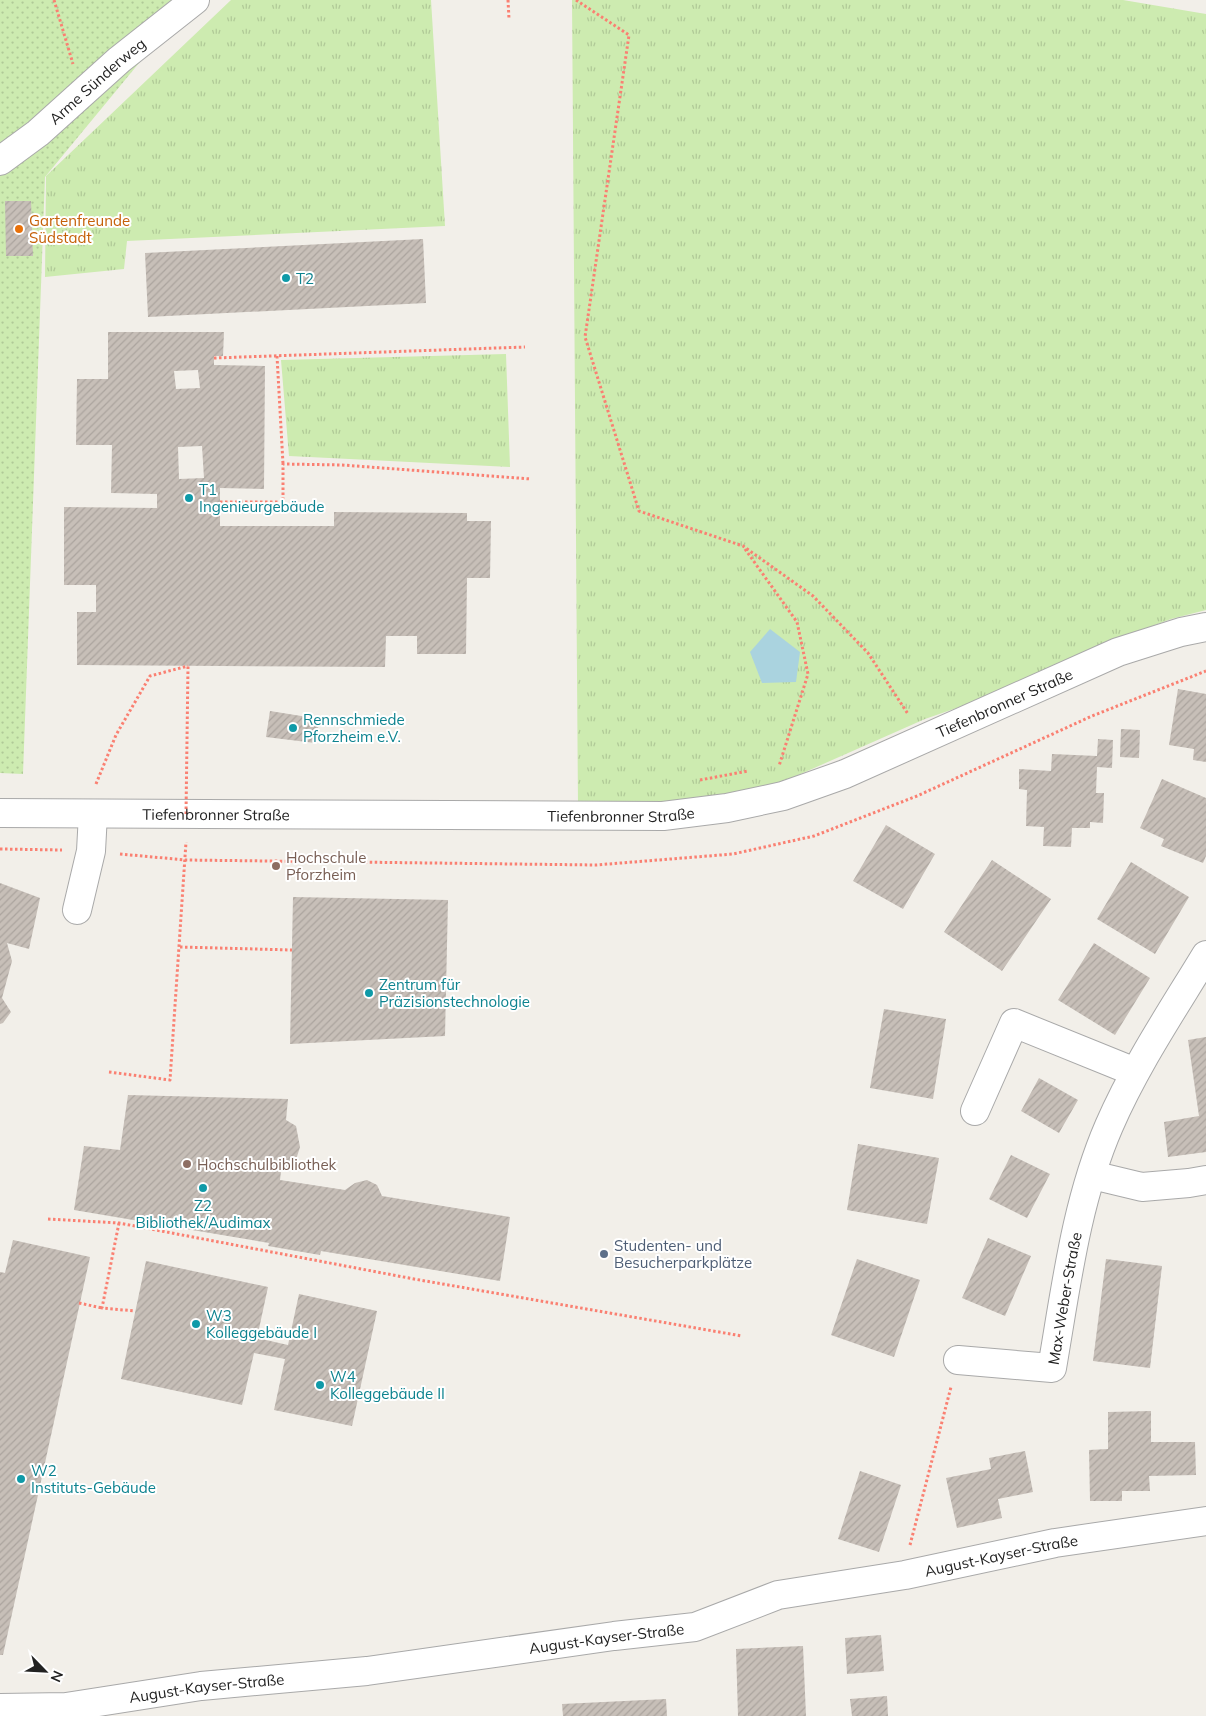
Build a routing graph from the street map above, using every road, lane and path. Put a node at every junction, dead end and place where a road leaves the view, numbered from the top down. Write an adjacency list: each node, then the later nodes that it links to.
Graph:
1 (54, 0): 6 (path)
2 (195, 0): 6 (street, Arme Sünderweg)
3 (508, 0): 5 (path)
4 (576, 0): 14 (path)
5 (509, 19)
6 (82, 94): 7 (street, Arme Sünderweg)
7 (0, 161)
8 (525, 347): 9 (path)
9 (277, 356): 10 (path); 11 (path)
10 (214, 358)
11 (283, 464): 12 (path); 13 (path)
12 (531, 479)
13 (220, 502)
14 (743, 546): 16 (path); 18 (path)
15 (1206, 627): 23 (street, Tiefenbronner Straße)
16 (909, 716)
17 (788, 762): 18 (path)
18 (779, 766): 19 (path)
19 (770, 767)
20 (752, 771): 21 (path)
21 (696, 780)
22 (194, 788): 23 (path)
23 (186, 808): 25 (street, Tiefenbronner Straße); 25 (path, bridge)
24 (0, 812): 25 (street, Tiefenbronner Straße)
25 (94, 814): 28 (street)
26 (186, 841): 30 (path)
27 (0, 849): 28 (path)
28 (91, 851): 29 (street)
29 (77, 910)
30 (180, 947): 31 (path); 33 (path)
31 (292, 950)
32 (1206, 955): 34 (street, Max-Weber-Straße)
33 (109, 1072)
34 (1135, 1072): 35 (street); 36 (street, Max-Weber-Straße)
35 (975, 1111)
36 (1092, 1174): 37 (street); 44 (street, Max-Weber-Straße)
37 (1206, 1180)
38 (48, 1219): 39 (path)
39 (120, 1223): 41 (path); 43 (path)
40 (79, 1303): 41 (path)
41 (102, 1308): 42 (path)
42 (135, 1311)
43 (742, 1336)
44 (958, 1360): 46 (path)
45 (1206, 1521): 47 (street, August-Kayser-Straße)
46 (910, 1547)
47 (0, 1708)

